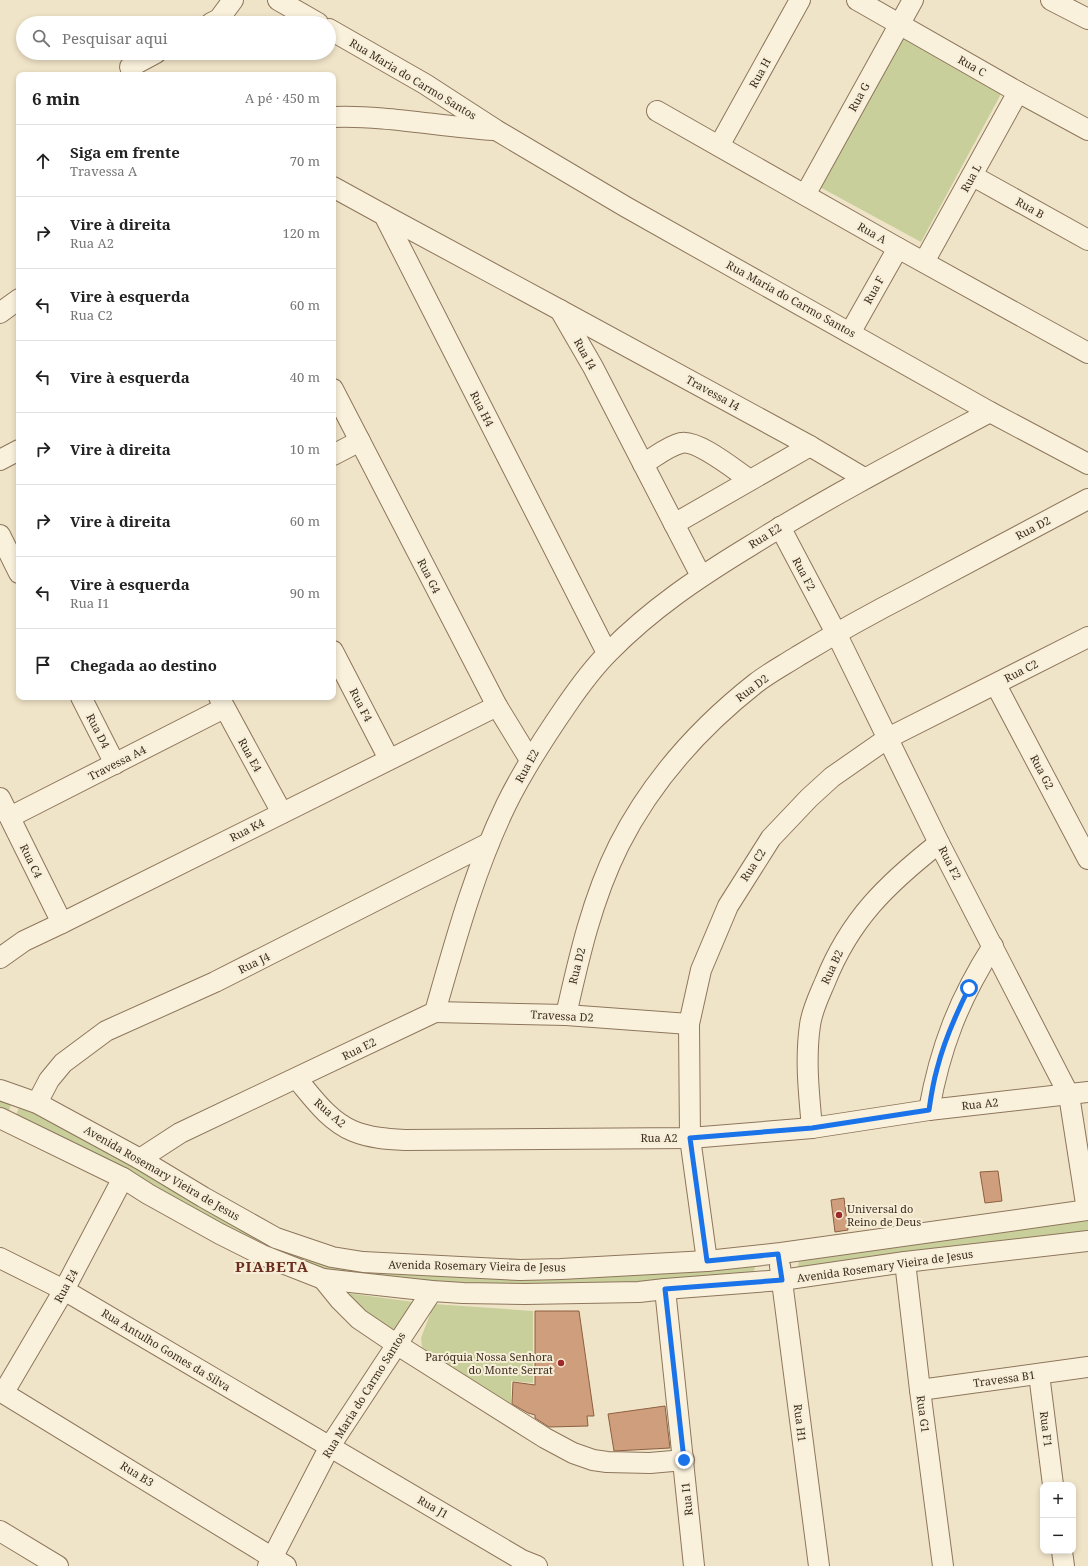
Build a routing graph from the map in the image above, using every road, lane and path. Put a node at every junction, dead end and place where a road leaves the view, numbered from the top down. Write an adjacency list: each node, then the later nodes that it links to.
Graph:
1 (233, 0): 7 (street)
2 (278, 0): 8 (street)
3 (800, 0): 19 (street, Rua H)
4 (857, 0): 10 (street, Rua C)
5 (913, 0): 10 (street, Rua G)
6 (1051, 0): 9 (street)
7 (221, 16)
8 (306, 16)
9 (1088, 20)
10 (900, 24): 14 (street, Rua C); 22 (street, Rua G)
11 (336, 33): 17 (street, Rua Maria do Carmo Santos)
12 (143, 60): 13 (street)
13 (130, 67)
14 (1018, 92): 18 (street, Rua C); 20 (street, Rua L)
15 (657, 111): 19 (street, Rua A)
16 (336, 117): 17 (street, Rua Maria do Carmo Santos)
17 (496, 130): 28 (street, Rua Maria do Carmo Santos)
18 (1088, 130)
19 (719, 146): 22 (street, Rua A)
20 (972, 176): 24 (street, Rua B); 26 (street, Rua L)
21 (336, 189): 23 (street)
22 (805, 195): 25 (street, Rua A)
23 (384, 216): 27 (street); 49 (street, Rua H4)
24 (1088, 240)
25 (898, 248): 26 (street, Rua A); 28 (street, Rua F)
26 (924, 262): 29 (street, Rua A)
27 (560, 310): 33 (street, Travessa I4); 37 (street, Rua I4)
28 (850, 332): 31 (street, Rua Maria do Carmo Santos)
29 (1088, 353)
30 (336, 395): 32 (street, Rua G4)
31 (990, 412): 38 (street, Rua Maria do Carmo Santos); 39 (street, Rua E2)
32 (360, 441): 35 (street); 54 (street, Rua G4)
33 (810, 446): 39 (street, Travessa I4); 40 (street)
34 (16, 452): 36 (street)
35 (336, 453)
36 (0, 460)
37 (644, 464): 40 (street); 42 (street, Rua I4)
38 (1088, 464)
39 (864, 478): 43 (street, Rua E2)
40 (750, 480): 42 (street)
41 (1088, 499): 47 (street, Rua D2)
42 (674, 524): 46 (street, Rua I4)
43 (780, 527): 46 (street, Rua E2); 47 (street, Rua F2)
44 (0, 535): 45 (street)
45 (16, 567)
46 (701, 576): 49 (street, Rua E2)
47 (836, 633): 55 (street, Rua F2); 69 (street, Rua D2)
48 (1088, 637): 51 (street, Rua C2)
49 (607, 653): 57 (street, Rua E2)
50 (336, 657): 56 (street, Rua F4)
51 (996, 684): 55 (street, Rua C2); 64 (street, Rua G2)
52 (83, 700): 58 (street, Rua D4)
53 (221, 703): 58 (street, Travessa A4); 60 (street, Rua E4)
54 (497, 706): 56 (street, Rua K4); 57 (street, Rua G4)
55 (888, 738): 63 (street, Rua F2); 70 (street, Rua C2)
56 (389, 759): 60 (street, Rua K4)
57 (530, 760): 62 (street, Rua E2)
58 (115, 764): 61 (street, Travessa A4)
59 (0, 798): 61 (street, Rua C4)
60 (282, 813): 65 (street, Rua K4)
61 (10, 818): 65 (street, Rua C4)
62 (489, 843): 68 (street, Rua E2); 74 (street, Rua J4)
63 (939, 843): 66 (street, Rua F2); 77 (street, Rua B2)
64 (1088, 859)
65 (62, 923): 67 (street, Rua K4)
66 (993, 946): 73 (street, Rua F2); 75 (street)
67 (0, 958)
68 (435, 1012): 69 (street, Travessa D2); 71 (street, Rua E2)
69 (566, 1015): 70 (street, Travessa D2)
70 (689, 1024): 78 (street, Rua C2)
71 (297, 1079): 78 (street, Rua A2); 79 (street, Rua E2)
72 (0, 1090): 74 (street, Avenida Rosemary Vieira de Jesus)
73 (1079, 1093): 75 (street, Rua A2); 81 (street, Rua F2)
74 (29, 1100): 76 (street, Rua J4); 79 (street, Avenida Rosemary Vieira de Jesus)
75 (929, 1110): 77 (street, Rua A2)
76 (5, 1120): 80 (street, Avenida Rosemary Vieira de Jesus)
77 (812, 1128): 78 (street, Rua A2)
78 (690, 1138): 85 (street, Rua C2)
79 (140, 1159): 85 (street, Avenida Rosemary Vieira de Jesus)
80 (123, 1178): 87 (street, Avenida Rosemary Vieira de Jesus); 90 (street, Rua E4)
81 (1088, 1210): 83 (street, Avenida Rosemary Vieira de Jesus)
82 (1088, 1241): 86 (street, Avenida Rosemary Vieira de Jesus)
83 (778, 1254): 85 (street, Avenida Rosemary Vieira de Jesus); 88 (street, Rua H1)
84 (0, 1258): 90 (street, Rua Antulho Gomes da Silva)
85 (707, 1261)
86 (905, 1262): 88 (street, Avenida Rosemary Vieira de Jesus); 95 (street, Rua G1)
87 (323, 1279): 91 (street, Avenida Rosemary Vieira de Jesus); 92 (street, Avenida Rosemary Vieira de Jesus)
88 (782, 1280): 89 (street, Avenida Rosemary Vieira de Jesus); 106 (street, Rua H1)
89 (665, 1289): 91 (street, Avenida Rosemary Vieira de Jesus); 98 (street, Rua I1)
90 (64, 1290): 96 (street, Rua E4); 97 (street, Rua Antulho Gomes da Silva)
91 (432, 1291): 92 (street, Rua Maria do Carmo Santos)
92 (396, 1344): 97 (street, Rua Maria do Carmo Santos); 98 (street, Avenida Rosemary Vieira de Jesus)
93 (1088, 1367): 94 (street, Travessa B1)
94 (1039, 1374): 95 (street, Travessa B1); 99 (street, Rua F1)
95 (920, 1390): 107 (street, Rua G1)
96 (2, 1391): 102 (street, Rua B3)
97 (330, 1446): 102 (street, Rua Maria do Carmo Santos); 104 (street, Rua J1)
98 (684, 1460): 105 (street, Rua I1)
99 (1053, 1482)
100 (0, 1531): 103 (street)
101 (1062, 1554): 108 (street)
102 (276, 1563)
103 (58, 1566)
104 (537, 1566)
105 (694, 1566)
106 (819, 1566)
107 (943, 1566)
108 (1064, 1566)

